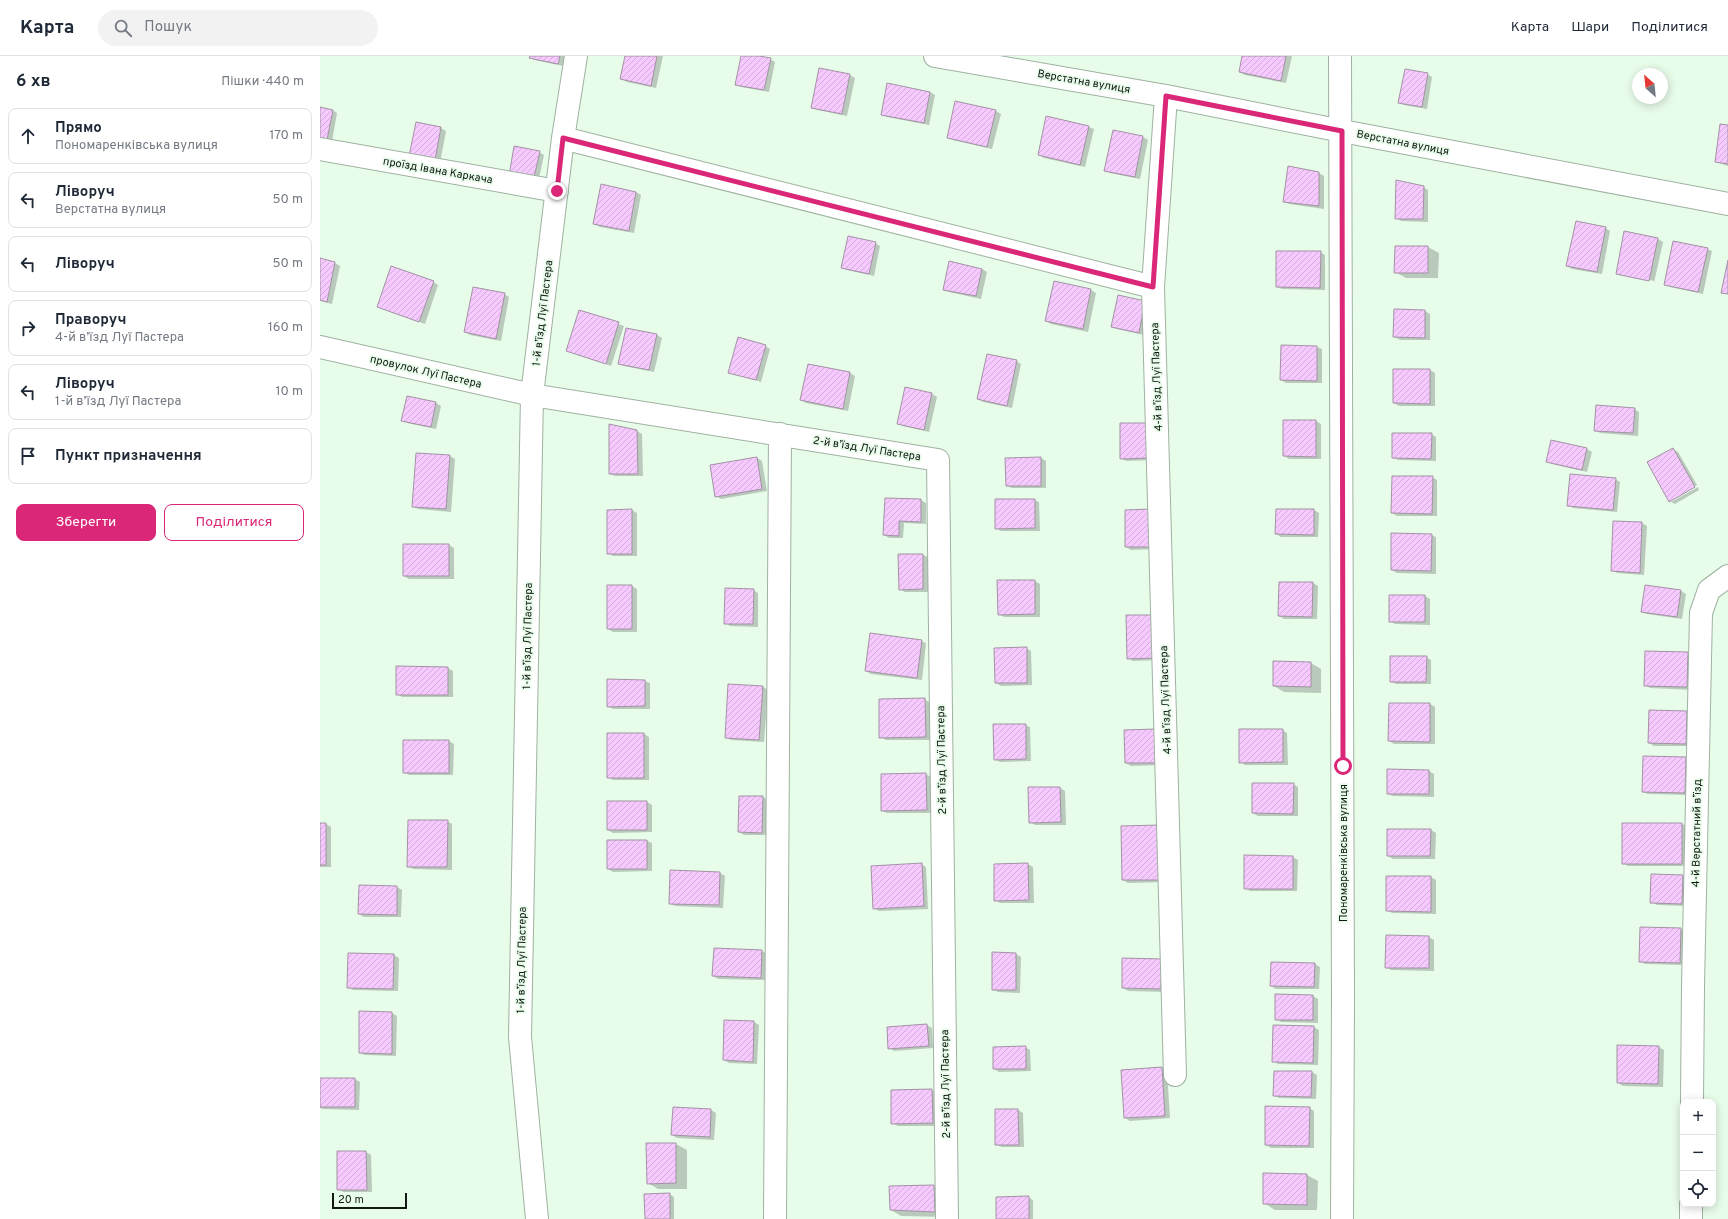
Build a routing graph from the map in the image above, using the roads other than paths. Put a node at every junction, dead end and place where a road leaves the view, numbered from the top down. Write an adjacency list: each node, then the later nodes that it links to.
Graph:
1 (576, 56): 6 (street, 1-й в’їзд Луї Пастера)
2 (935, 56): 4 (street, Верстатна вулиця)
3 (1340, 56): 5 (street, Пономаренківська вулиця)
4 (1166, 96): 5 (street, Верстатна вулиця); 10 (street, 4-й в’їзд Луї Пастера)
5 (1342, 131): 9 (street, Верстатна вулиця); 21 (street, Пономаренківська вулиця)
6 (563, 138): 8 (street, 1-й в’їзд Луї Пастера); 10 (street)
7 (320, 149): 8 (street, проїзд Івана Каркача)
8 (557, 191): 12 (street, 1-й в’їзд Луї Пастера)
9 (1728, 204)
10 (1153, 287): 15 (street, 4-й в’їзд Луї Пастера)
11 (320, 347): 12 (street, провулок Луї Пастера)
12 (532, 395): 13 (street, 2-й в’їзд Луї Пастера); 18 (street, 1-й в’їзд Луї Пастера)
13 (780, 434): 19 (street); 20 (street, 2-й в’їзд Луї Пастера)
14 (1728, 576): 16 (street, 4-й Верстатний в’їзд)
15 (1175, 1075)
16 (1692, 1099)
17 (1691, 1207): 22 (street)
18 (537, 1219)
19 (775, 1219)
20 (947, 1219)
21 (1342, 1219)
22 (1691, 1219)

